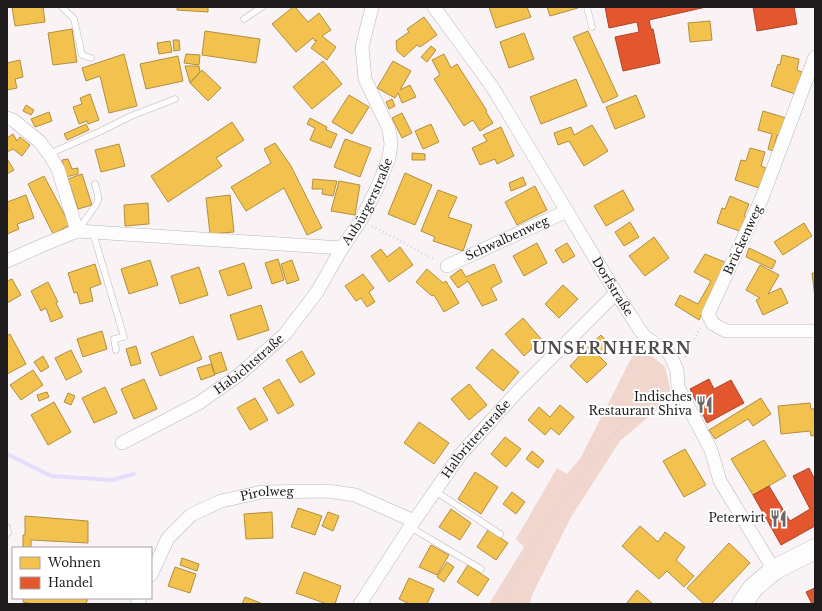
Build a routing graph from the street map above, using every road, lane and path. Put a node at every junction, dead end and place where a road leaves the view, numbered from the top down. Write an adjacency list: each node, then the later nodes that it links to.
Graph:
1 (62, 7): 8 (lane)
2 (262, 7): 6 (lane)
3 (372, 7): 15 (street, Aubürgerstraße)
4 (434, 7): 14 (street, Dorfstraße)
5 (587, 7): 7 (lane)
6 (244, 19)
7 (592, 27)
8 (91, 58)
9 (815, 58): 22 (street, Brückenweg)
10 (175, 99): 12 (lane)
11 (7, 118): 12 (street)
12 (49, 154): 16 (street)
13 (95, 184): 16 (lane)
14 (567, 211): 20 (street, Schwalbenweg); 21 (street, Dorfstraße)
15 (361, 220): 18 (street, Aubürgerstraße); 20 (path)
16 (77, 231): 17 (street, Aubürgerstraße); 19 (street, Aubürgerstraße)
17 (93, 233): 18 (street, Aubürgerstraße); 24 (lane)
18 (342, 248): 27 (street, Habichtstraße)
19 (7, 262)
20 (447, 266)
21 (616, 293): 28 (street, Halbritterstraße); 33 (street, Dorfstraße)
22 (708, 314): 23 (street); 25 (path)
23 (815, 331)
24 (116, 350)
25 (682, 362)
26 (666, 388): 36 (path)
27 (122, 443)
28 (435, 491): 29 (street, Halbritterstraße); 30 (lane)
29 (412, 524): 32 (lane); 34 (street, Pirolweg); 35 (street, Halbritterstraße)
30 (500, 534)
31 (815, 549): 33 (main road)
32 (481, 569)
33 (774, 570): 37 (main road)
34 (152, 573)
35 (360, 604)
36 (503, 604)
37 (742, 604)

